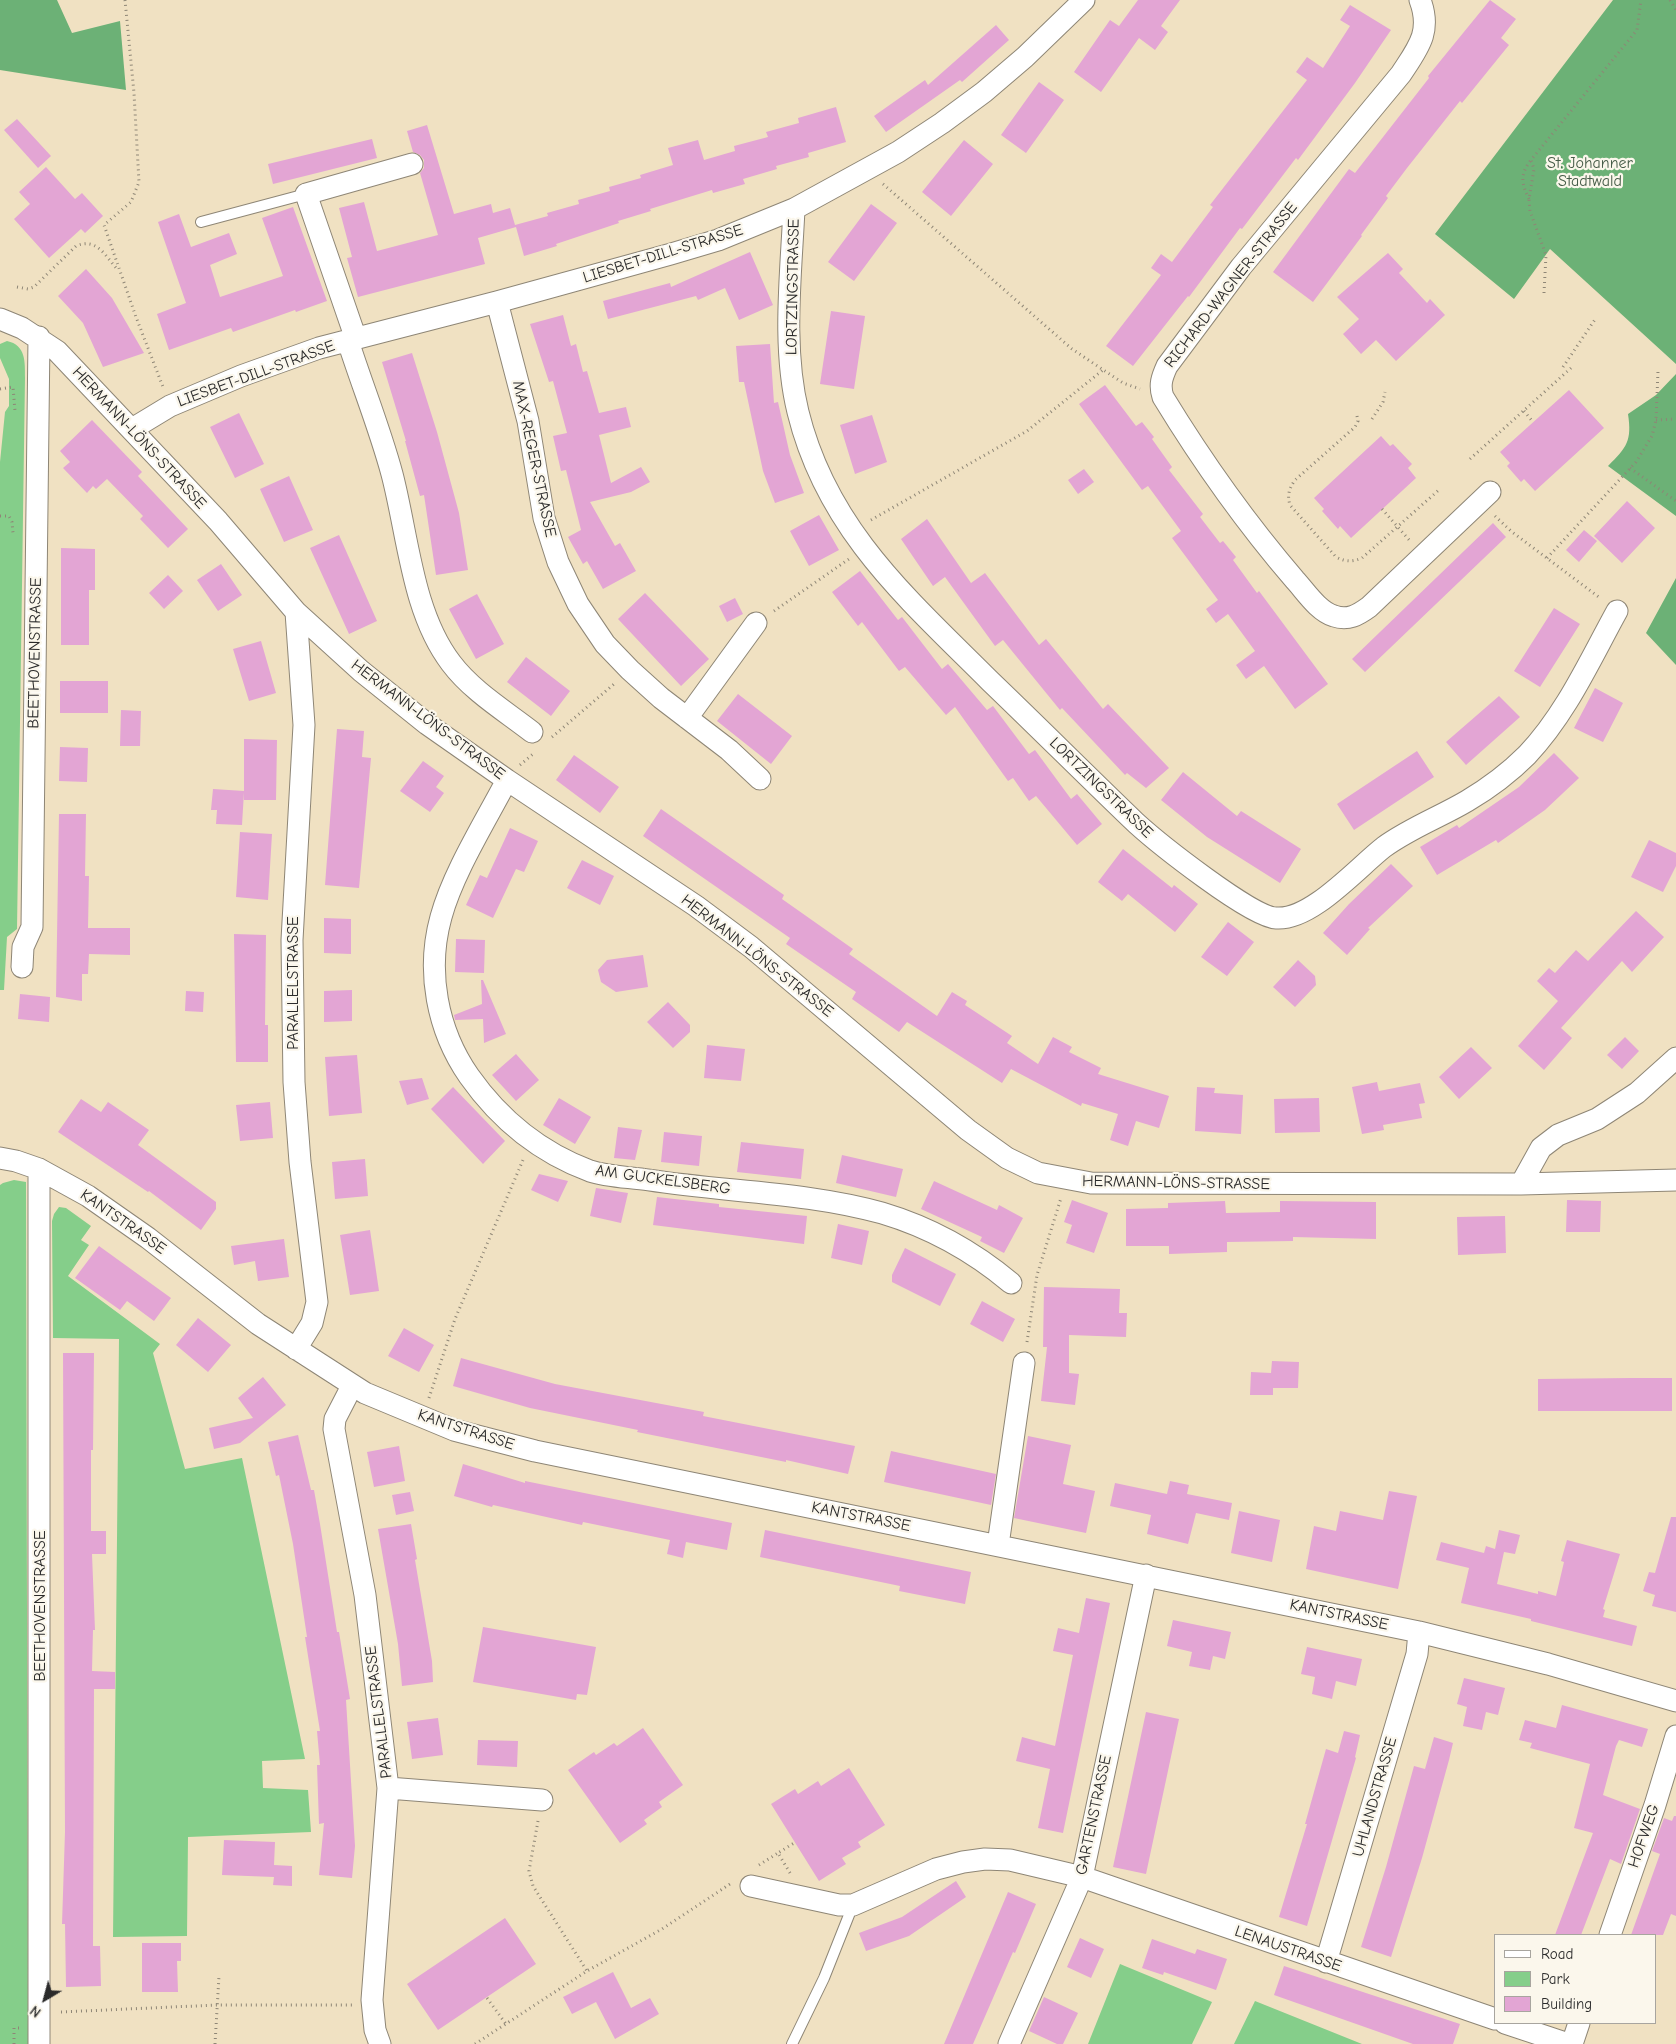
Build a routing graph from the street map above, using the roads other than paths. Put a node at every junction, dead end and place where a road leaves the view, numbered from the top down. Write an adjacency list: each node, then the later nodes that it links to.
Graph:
1 (1084, 0): 5 (street, LIESBET-DILL-STRASSE)
2 (1420, 0): 12 (street, RICHARD-WAGNER-STRASSE)
3 (412, 164): 4 (street)
4 (306, 194): 6 (lane); 10 (street, LIESBET-DILL-STRASSE)
5 (794, 209): 7 (street, LIESBET-DILL-STRASSE); 13 (street, LORTZINGSTRASSE)
6 (201, 222)
7 (497, 302): 10 (street, LIESBET-DILL-STRASSE); 16 (street, MAX-REGER-STRASSE)
8 (0, 319): 9 (street, HERMANN-LÖNS-STRASSE)
9 (39, 337): 11 (street, HERMANN-LÖNS-STRASSE); 20 (street, BEETHOVENSTRASSE)
10 (352, 340): 11 (street, LIESBET-DILL-STRASSE); 17 (street)
11 (132, 429): 14 (street, HERMANN-LÖNS-STRASSE)
12 (1490, 492)
13 (1617, 611)
14 (296, 612): 18 (street, HERMANN-LÖNS-STRASSE); 27 (street, PARALLELSTRASSE)
15 (756, 623): 16 (street)
16 (686, 718): 19 (street, MAX-REGER-STRASSE)
17 (539, 741)
18 (506, 780): 25 (street, HERMANN-LÖNS-STRASSE); 26 (street, AM GUCKELSBERG)
19 (760, 780)
20 (22, 967)
21 (1676, 1058): 25 (street)
22 (0, 1158): 23 (street, KANTSTRASSE)
23 (40, 1169): 27 (street, KANTSTRASSE); 45 (street, BEETHOVENSTRASSE)
24 (1676, 1180): 25 (street, HERMANN-LÖNS-STRASSE)
25 (1521, 1184)
26 (1011, 1283)
27 (296, 1349): 29 (street, KANTSTRASSE)
28 (1024, 1363): 30 (street)
29 (352, 1386): 30 (street, KANTSTRASSE); 35 (street, PARALLELSTRASSE)
30 (998, 1545): 31 (street, KANTSTRASSE)
31 (1146, 1575): 32 (street, KANTSTRASSE); 37 (street, GARTENSTRASSE)
32 (1419, 1632): 33 (street, KANTSTRASSE); 41 (street, UHLANDSTRASSE)
33 (1676, 1701)
34 (1676, 1736): 40 (street, HOFWEG)
35 (388, 1788): 36 (street); 46 (street, PARALLELSTRASSE)
36 (542, 1800)
37 (1082, 1877): 39 (street, LENAUSTRASSE); 41 (street, LENAUSTRASSE); 48 (street, GARTENSTRASSE)
38 (751, 1886): 39 (street)
39 (853, 1905): 47 (lane)
40 (1610, 1934)
41 (1326, 1962): 42 (street, LENAUSTRASSE)
42 (1494, 2019)
43 (1508, 2024): 49 (street)
44 (1579, 2024): 50 (street)
45 (39, 2044)
46 (380, 2044)
47 (792, 2044)
48 (1009, 2044)
49 (1568, 2044)
50 (1572, 2044)

